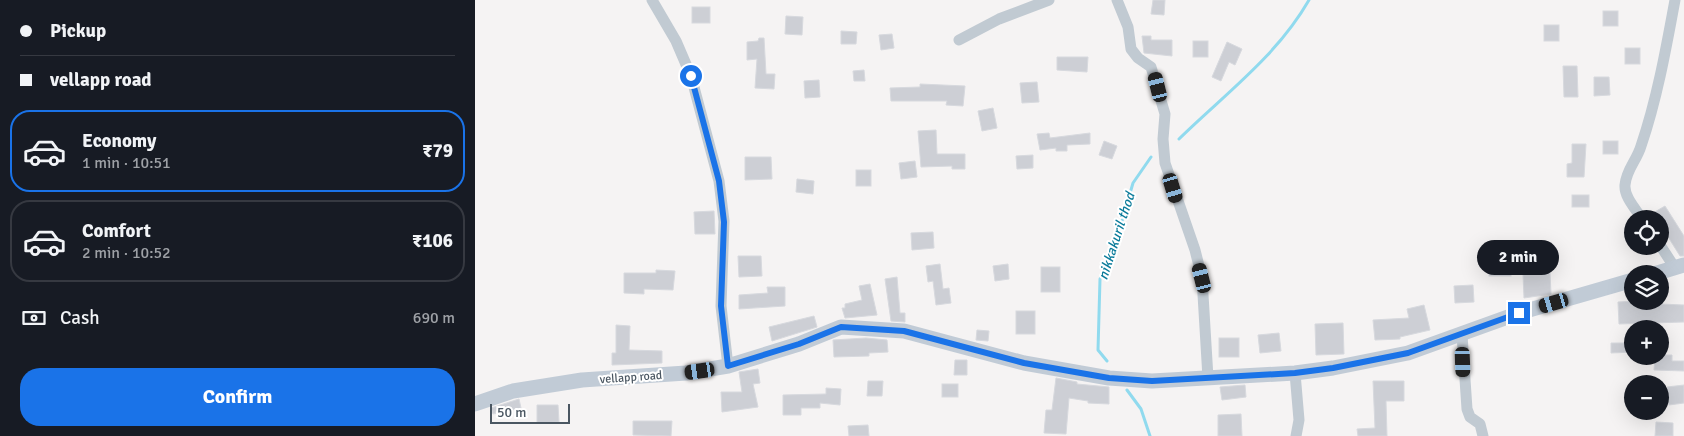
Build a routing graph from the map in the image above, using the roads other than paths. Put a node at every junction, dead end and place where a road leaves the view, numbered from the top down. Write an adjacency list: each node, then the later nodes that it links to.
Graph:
1 (652, 0): 11 (street)
2 (1049, 0): 5 (street)
3 (1117, 0): 13 (street)
4 (1675, 0): 6 (street)
5 (959, 40)
6 (1637, 210)
7 (1669, 254): 8 (street)
8 (1680, 266)
9 (1624, 283): 10 (main road, vellapp road)
10 (1462, 335): 12 (main road, vellapp road); 16 (street)
11 (728, 366): 13 (main road, vellapp road); 14 (main road, vellapp road)
12 (1295, 373): 13 (main road, vellapp road); 15 (street)
13 (1208, 378)
14 (475, 404)
15 (1296, 436)
16 (1483, 436)

